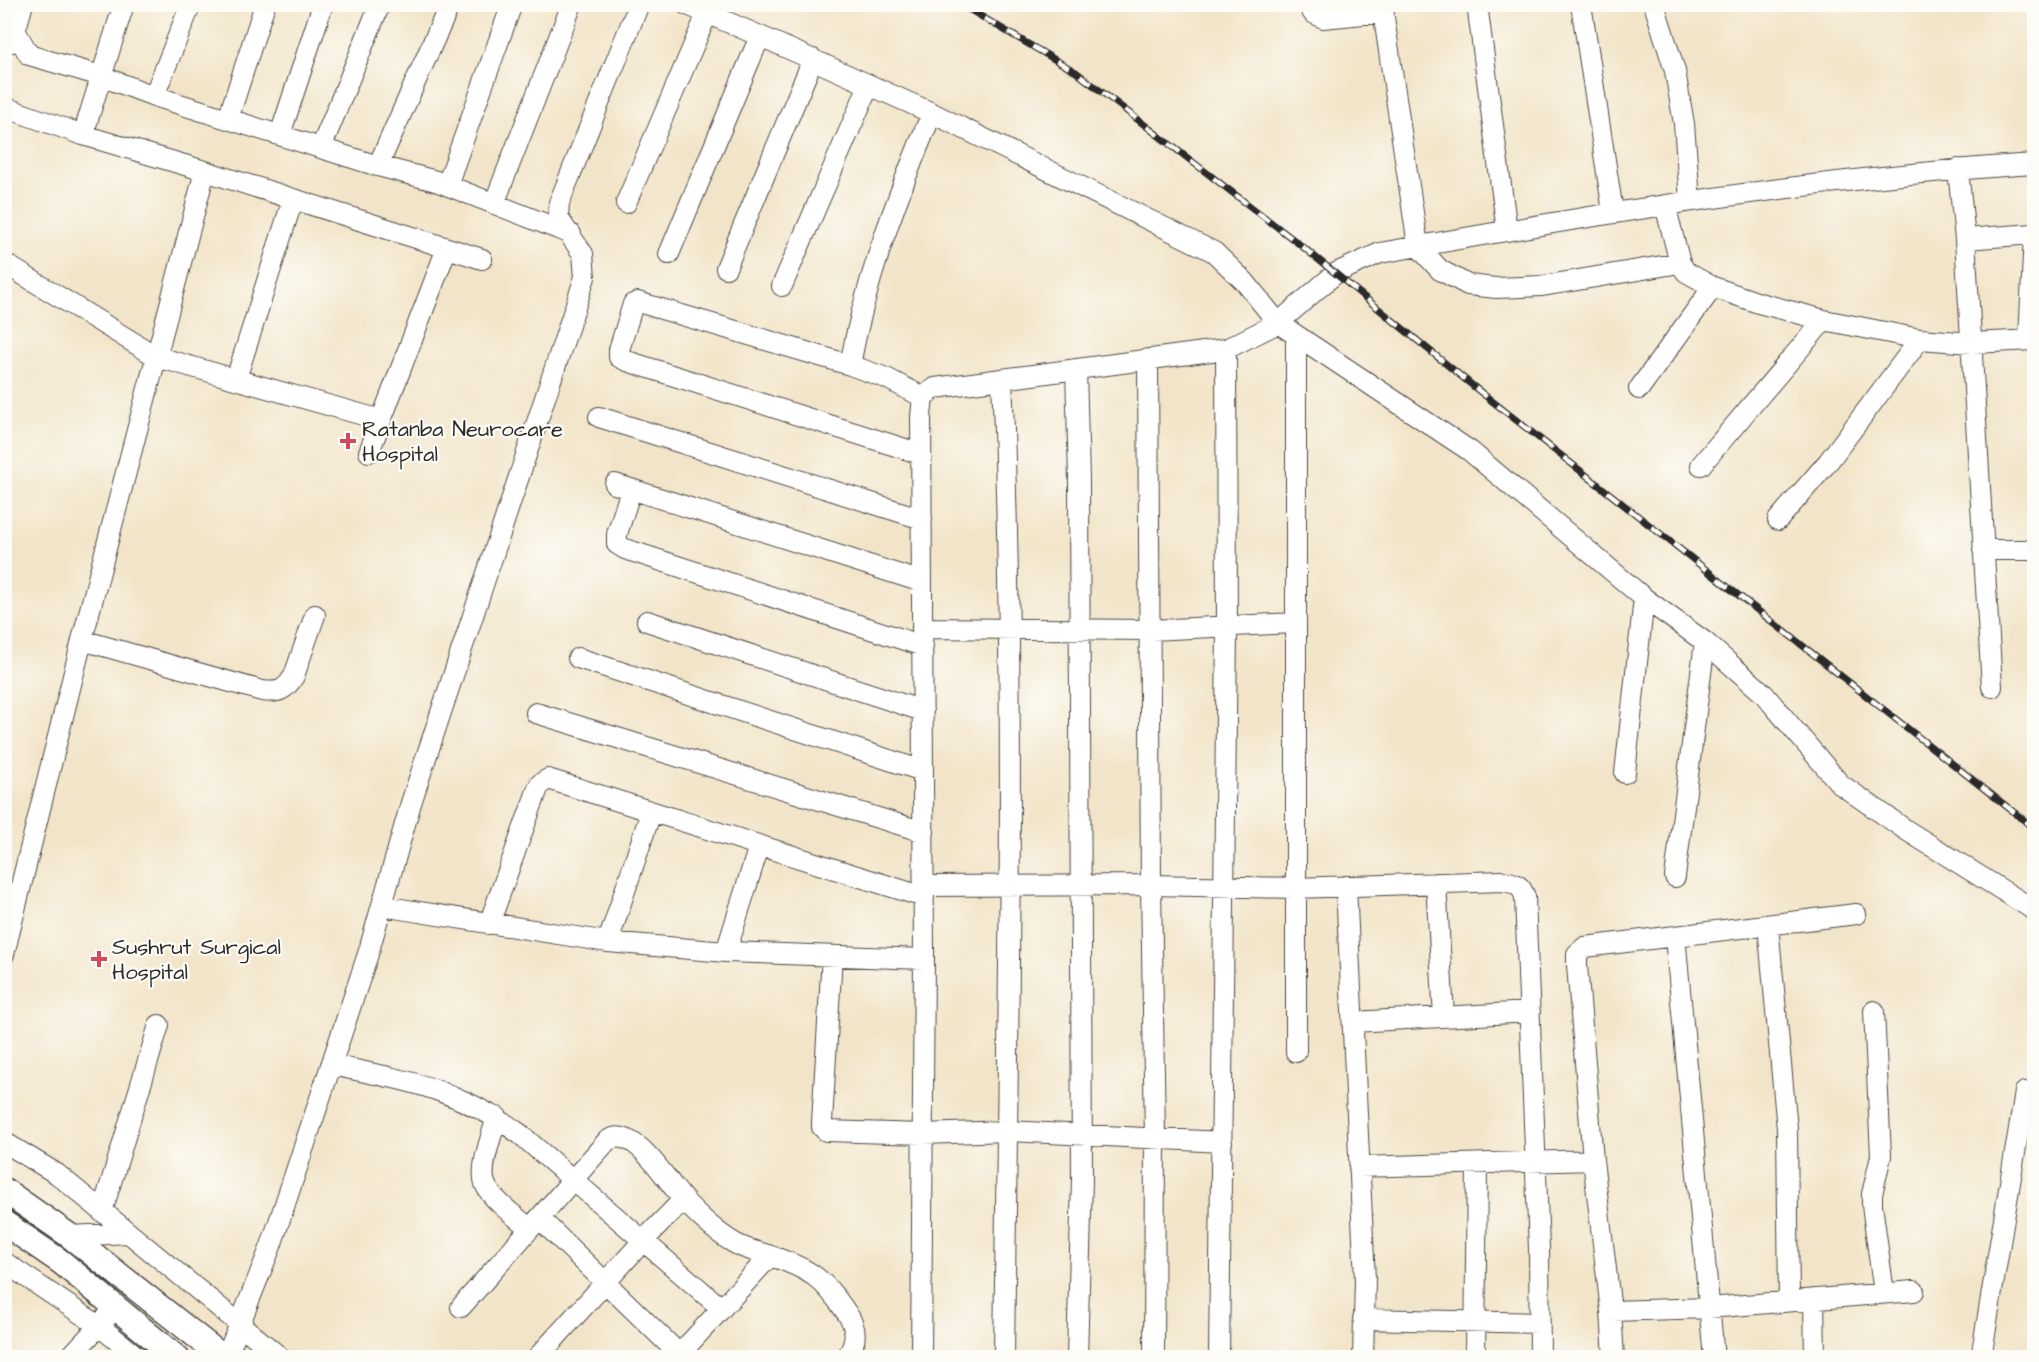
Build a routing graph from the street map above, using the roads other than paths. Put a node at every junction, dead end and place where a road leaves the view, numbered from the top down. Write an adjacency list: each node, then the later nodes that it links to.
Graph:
1 (23, 4): 20 (street)
2 (124, 4): 20 (street)
3 (190, 4): 22 (street)
4 (265, 4): 25 (street)
5 (323, 4): 27 (street)
6 (380, 4): 28 (street)
7 (450, 4): 30 (street)
8 (512, 4): 33 (street)
9 (572, 4): 37 (street)
10 (639, 4): 41 (street)
11 (685, 4): 17 (street)
12 (1307, 4): 16 (street)
13 (1477, 4): 40 (street)
14 (1581, 4): 39 (street)
15 (1653, 4): 35 (street)
16 (1383, 8): 44 (street)
17 (707, 14): 18 (street); 36 (street)
18 (760, 36): 19 (street); 46 (street)
19 (813, 60): 21 (street); 50 (street)
20 (101, 76): 22 (street); 26 (street)
21 (869, 85): 24 (street); 51 (street)
22 (154, 96): 25 (street)
23 (6, 111): 26 (street)
24 (932, 113): 54 (street); 62 (street)
25 (228, 119): 27 (street)
26 (83, 135): 32 (street)
27 (280, 135): 28 (street)
28 (321, 148): 30 (street)
29 (2034, 164): 31 (street)
30 (378, 166): 33 (street)
31 (1958, 169): 35 (street); 43 (street)
32 (205, 171): 34 (street); 60 (street)
33 (447, 185): 37 (street)
34 (293, 199): 45 (street); 64 (street)
35 (1690, 200): 38 (street)
36 (626, 203)
37 (494, 204): 41 (street)
38 (1665, 205): 39 (street); 49 (street)
39 (1613, 212): 40 (street)
40 (1507, 231): 44 (street)
41 (571, 234): 107 (street)
42 (2034, 234): 43 (street); 57 (street)
43 (1965, 239): 58 (street)
44 (1418, 246): 49 (street); 54 (street)
45 (447, 248): 47 (street); 69 (street)
46 (669, 254)
47 (482, 259)
48 (4, 263): 60 (street)
49 (1680, 263): 52 (street)
50 (726, 268)
51 (782, 286)
52 (1713, 288): 53 (street); 66 (street)
53 (1824, 320): 56 (street); 72 (street)
54 (1278, 323): 55 (street); 59 (street)
55 (1296, 336): 78 (street); 81 (street)
56 (1920, 339): 58 (street); 74 (street)
57 (2032, 340): 58 (street)
58 (1972, 343): 75 (street)
59 (1227, 349): 61 (street); 84 (street)
60 (157, 357): 64 (street); 87 (street)
61 (1148, 359): 63 (street); 85 (street)
62 (850, 365): 67 (street); 71 (street)
63 (1076, 369): 65 (street); 83 (street)
64 (236, 379): 69 (street)
65 (1002, 379): 67 (street); 82 (street)
66 (1639, 388)
67 (923, 398): 71 (street)
68 (598, 417): 73 (street)
69 (381, 420): 70 (street)
70 (369, 452)
71 (921, 454): 73 (street)
72 (1701, 465)
73 (922, 519): 77 (street)
74 (1778, 520)
75 (1983, 550): 76 (street); 90 (street)
76 (2034, 550)
77 (922, 582): 86 (street); 86 (street)
78 (1644, 598): 88 (street); 94 (street)
79 (315, 615): 87 (street)
80 (647, 621): 91 (street)
81 (1295, 623): 84 (street); 105 (street)
82 (1008, 628): 83 (street); 86 (street); 101 (street)
83 (1080, 628): 85 (street); 102 (street)
84 (1227, 628): 85 (street); 103 (street)
85 (1151, 630): 100 (street)
86 (922, 637): 91 (street)
87 (82, 640): 115 (street)
88 (1705, 642): 98 (street); 108 (street)
89 (578, 658): 93 (street)
90 (1992, 687)
91 (923, 711): 93 (street)
92 (536, 713): 96 (street)
93 (923, 771): 96 (street)
94 (1625, 773)
95 (651, 812): 97 (street); 110 (street); 113 (street)
96 (924, 832): 106 (street)
97 (759, 846): 106 (street); 114 (street)
98 (1675, 877)
99 (1436, 883): 104 (street); 119 (street); 120 (street)
100 (1151, 885): 102 (street); 103 (street); 130 (street)
101 (1009, 886): 102 (street); 106 (street); 127 (street)
102 (1082, 886): 129 (street)
103 (1224, 886): 105 (street); 132 (street)
104 (1346, 886): 105 (street); 121 (street)
105 (1295, 888): 123 (street)
106 (924, 892): 117 (street)
107 (381, 906): 110 (street); 124 (street)
108 (2034, 909)
109 (1856, 914): 111 (street)
110 (489, 924): 113 (street)
111 (1768, 925): 112 (street); 152 (street)
112 (1675, 936): 133 (street); 156 (street)
113 (608, 942): 114 (street)
114 (726, 952): 116 (street)
115 (4, 954)
116 (832, 956): 117 (street); 128 (street)
117 (924, 959): 128 (street)
118 (1874, 1011): 150 (street)
119 (1530, 1012): 120 (street); 134 (street)
120 (1444, 1017): 121 (street)
121 (1353, 1022): 136 (street)
122 (159, 1024): 140 (street)
123 (1296, 1052)
124 (331, 1065): 126 (street); 161 (street)
125 (2025, 1092): 182 (street)
126 (497, 1117): 137 (street); 142 (street)
127 (1007, 1131): 128 (street); 129 (street); 172 (street)
128 (923, 1134): 171 (street)
129 (1082, 1134): 130 (street); 173 (street)
130 (1155, 1138): 132 (street); 174 (street)
131 (4, 1142): 140 (street)
132 (1222, 1142): 175 (street)
133 (1593, 1160): 134 (street); 157 (street)
134 (1536, 1162): 135 (street); 160 (street)
135 (1477, 1164): 136 (street); 159 (street)
136 (1359, 1167): 158 (street)
137 (574, 1180): 139 (street); 142 (street); 145 (street)
138 (4, 1190): 144 (main road)
139 (683, 1200): 145 (street); 146 (street)
140 (102, 1212): 143 (street)
141 (4, 1222): 154 (main road)
142 (535, 1224): 148 (street); 153 (street)
143 (129, 1233): 144 (street); 161 (street)
144 (70, 1236): 167 (main road)
145 (643, 1241): 148 (street); 155 (street)
146 (770, 1256): 155 (street); 170 (street)
147 (4, 1262): 162 (street)
148 (605, 1283): 163 (street); 169 (street)
149 (1914, 1291): 150 (street)
150 (1884, 1293): 151 (street)
151 (1814, 1299): 152 (street); 181 (street)
152 (1790, 1301): 156 (street)
153 (461, 1307)
154 (117, 1308): 162 (street); 166 (main road)
155 (721, 1308): 163 (street)
156 (1709, 1308): 157 (street); 180 (street)
157 (1611, 1311): 179 (street)
158 (1364, 1319): 159 (street); 176 (street)
159 (1475, 1320): 160 (street); 177 (street)
160 (1540, 1323): 178 (street)
161 (240, 1324): 167 (street); 168 (street)
162 (99, 1326): 164 (street); 165 (street)
163 (677, 1356)
164 (69, 1358)
165 (139, 1358)
166 (177, 1358)
167 (225, 1358)
168 (280, 1358)
169 (537, 1358)
170 (846, 1358)
171 (921, 1358)
172 (1004, 1358)
173 (1077, 1358)
174 (1154, 1358)
175 (1219, 1358)
176 (1362, 1358)
177 (1475, 1358)
178 (1540, 1358)
179 (1614, 1358)
180 (1714, 1358)
181 (1815, 1358)
182 (1981, 1358)

